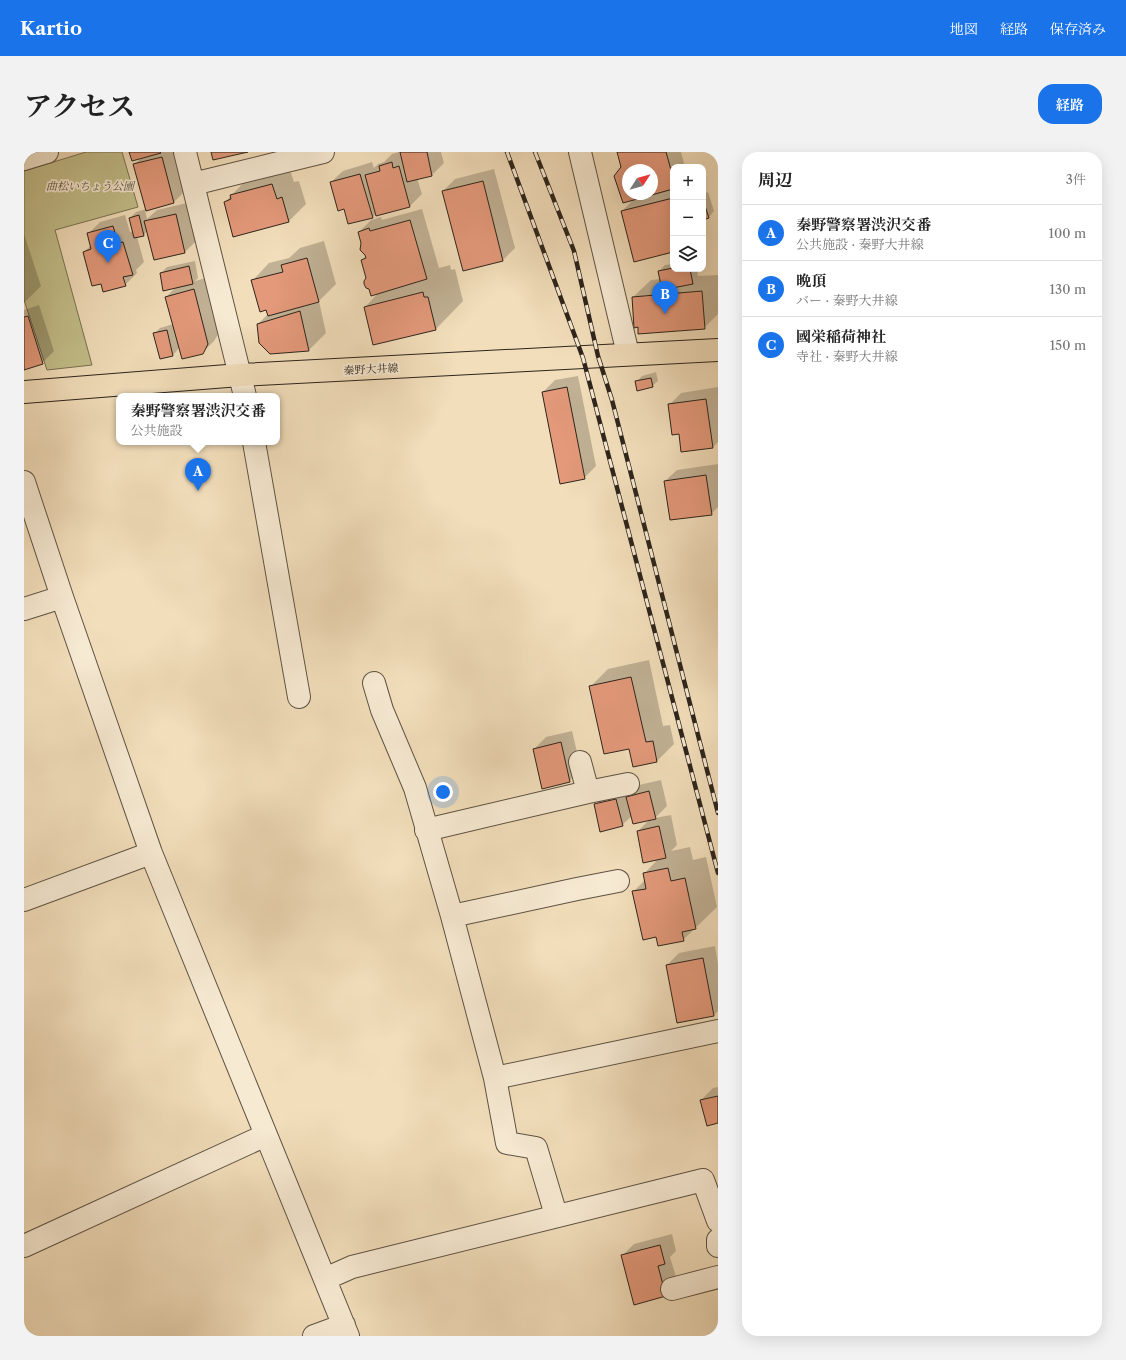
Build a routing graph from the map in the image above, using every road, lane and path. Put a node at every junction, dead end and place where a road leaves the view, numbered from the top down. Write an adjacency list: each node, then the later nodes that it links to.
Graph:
1 (46, 152): 5 (street)
2 (185, 152): 6 (street)
3 (323, 152): 6 (street)
4 (580, 152): 8 (street)
5 (24, 159)
6 (193, 184): 9 (street)
7 (718, 351): 8 (main road, 秦野大井線)
8 (628, 354): 9 (main road, 秦野大井線)
9 (243, 386): 10 (main road, 秦野大井線)
10 (24, 392)
11 (255, 445): 16 (street)
12 (24, 482): 13 (street)
13 (62, 597): 14 (street); 21 (street)
14 (24, 609)
15 (374, 683): 20 (street)
16 (299, 696)
17 (580, 762): 19 (street)
18 (628, 784): 19 (street)
19 (588, 792): 20 (street)
20 (426, 830): 24 (street)
21 (151, 853): 23 (street); 27 (street)
22 (618, 881): 24 (street)
23 (24, 900)
24 (452, 916): 26 (street)
25 (718, 1031): 26 (street)
26 (495, 1078): 28 (street)
27 (266, 1135): 31 (street); 34 (street)
28 (556, 1215): 29 (street); 34 (street)
29 (718, 1221)
30 (718, 1240): 32 (street)
31 (24, 1246)
32 (718, 1246)
33 (718, 1277): 35 (street)
34 (325, 1280): 36 (street)
35 (672, 1289)
36 (346, 1331): 37 (street)
37 (314, 1336)

